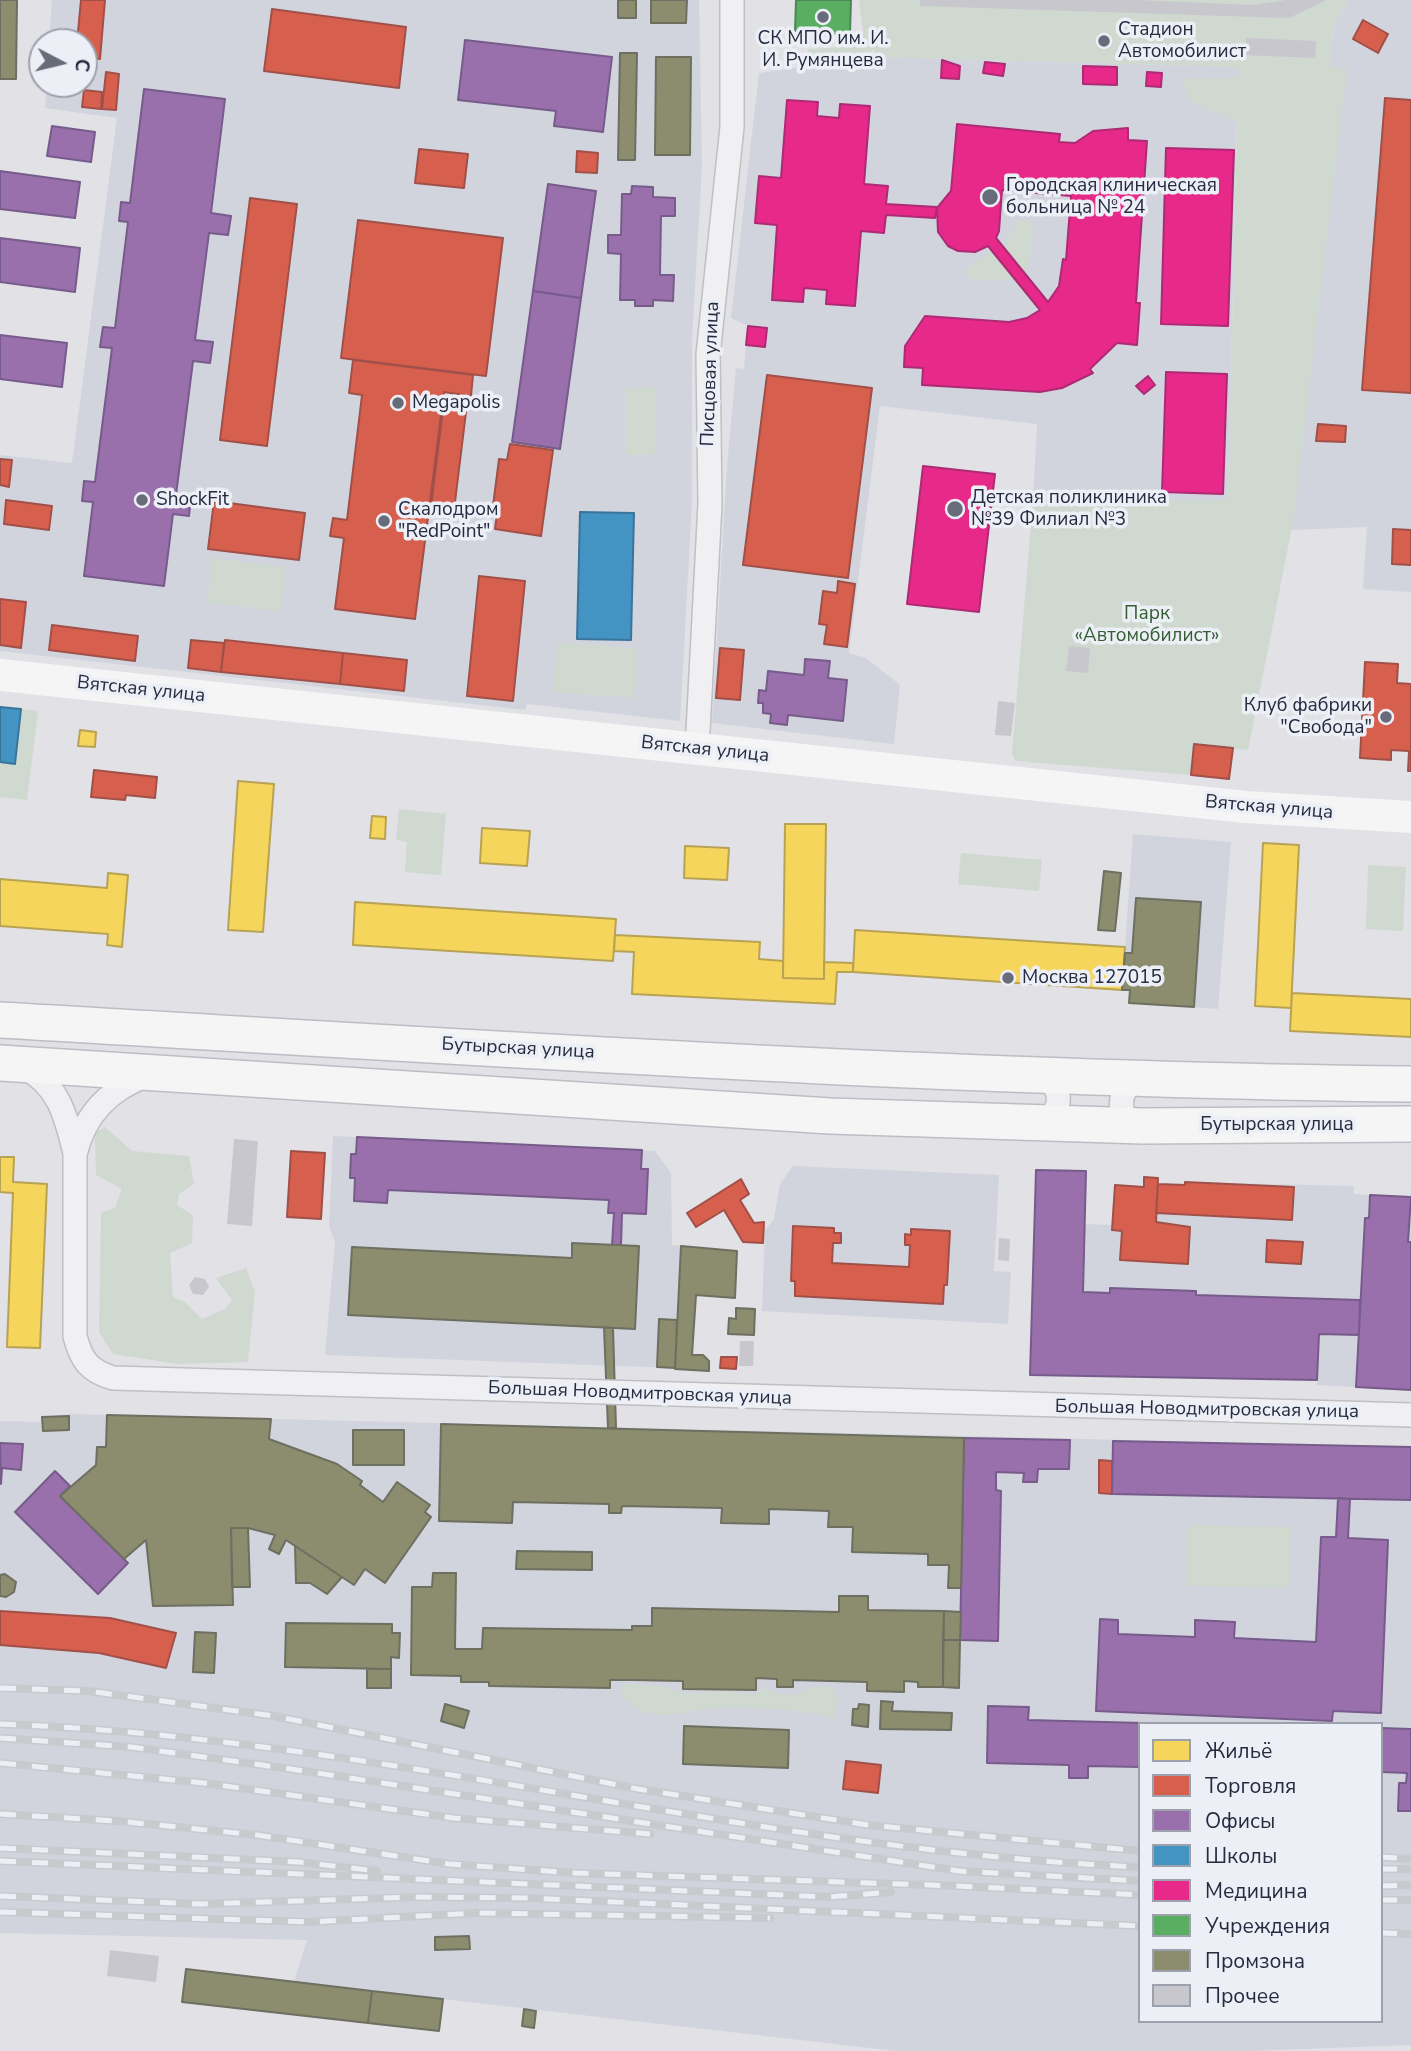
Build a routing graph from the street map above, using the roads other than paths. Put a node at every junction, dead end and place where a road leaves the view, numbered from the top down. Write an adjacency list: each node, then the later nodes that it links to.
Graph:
1 (732, 0): 3 (street, Писцовая улица)
2 (0, 675): 3 (street, Вятская улица)
3 (697, 750): 4 (street, Вятская улица)
4 (1411, 817)
5 (0, 1020): 8 (main road, Бутырская улица)
6 (8, 1064): 7 (main road, Бутырская улица); 14 (street, Большая Новодмитровская улица)
7 (156, 1072): 11 (main road, Бутырская улица); 14 (street, Большая Новодмитровская улица)
8 (1037, 1075): 9 (main road, Бутырская улица); 11 (street)
9 (1145, 1079): 10 (main road, Бутырская улица); 13 (street)
10 (1411, 1084)
11 (1035, 1123): 13 (main road, Бутырская улица)
12 (1411, 1124): 13 (main road, Бутырская улица)
13 (1143, 1126)
14 (75, 1154): 15 (street, Большая Новодмитровская улица)
15 (1411, 1415)

